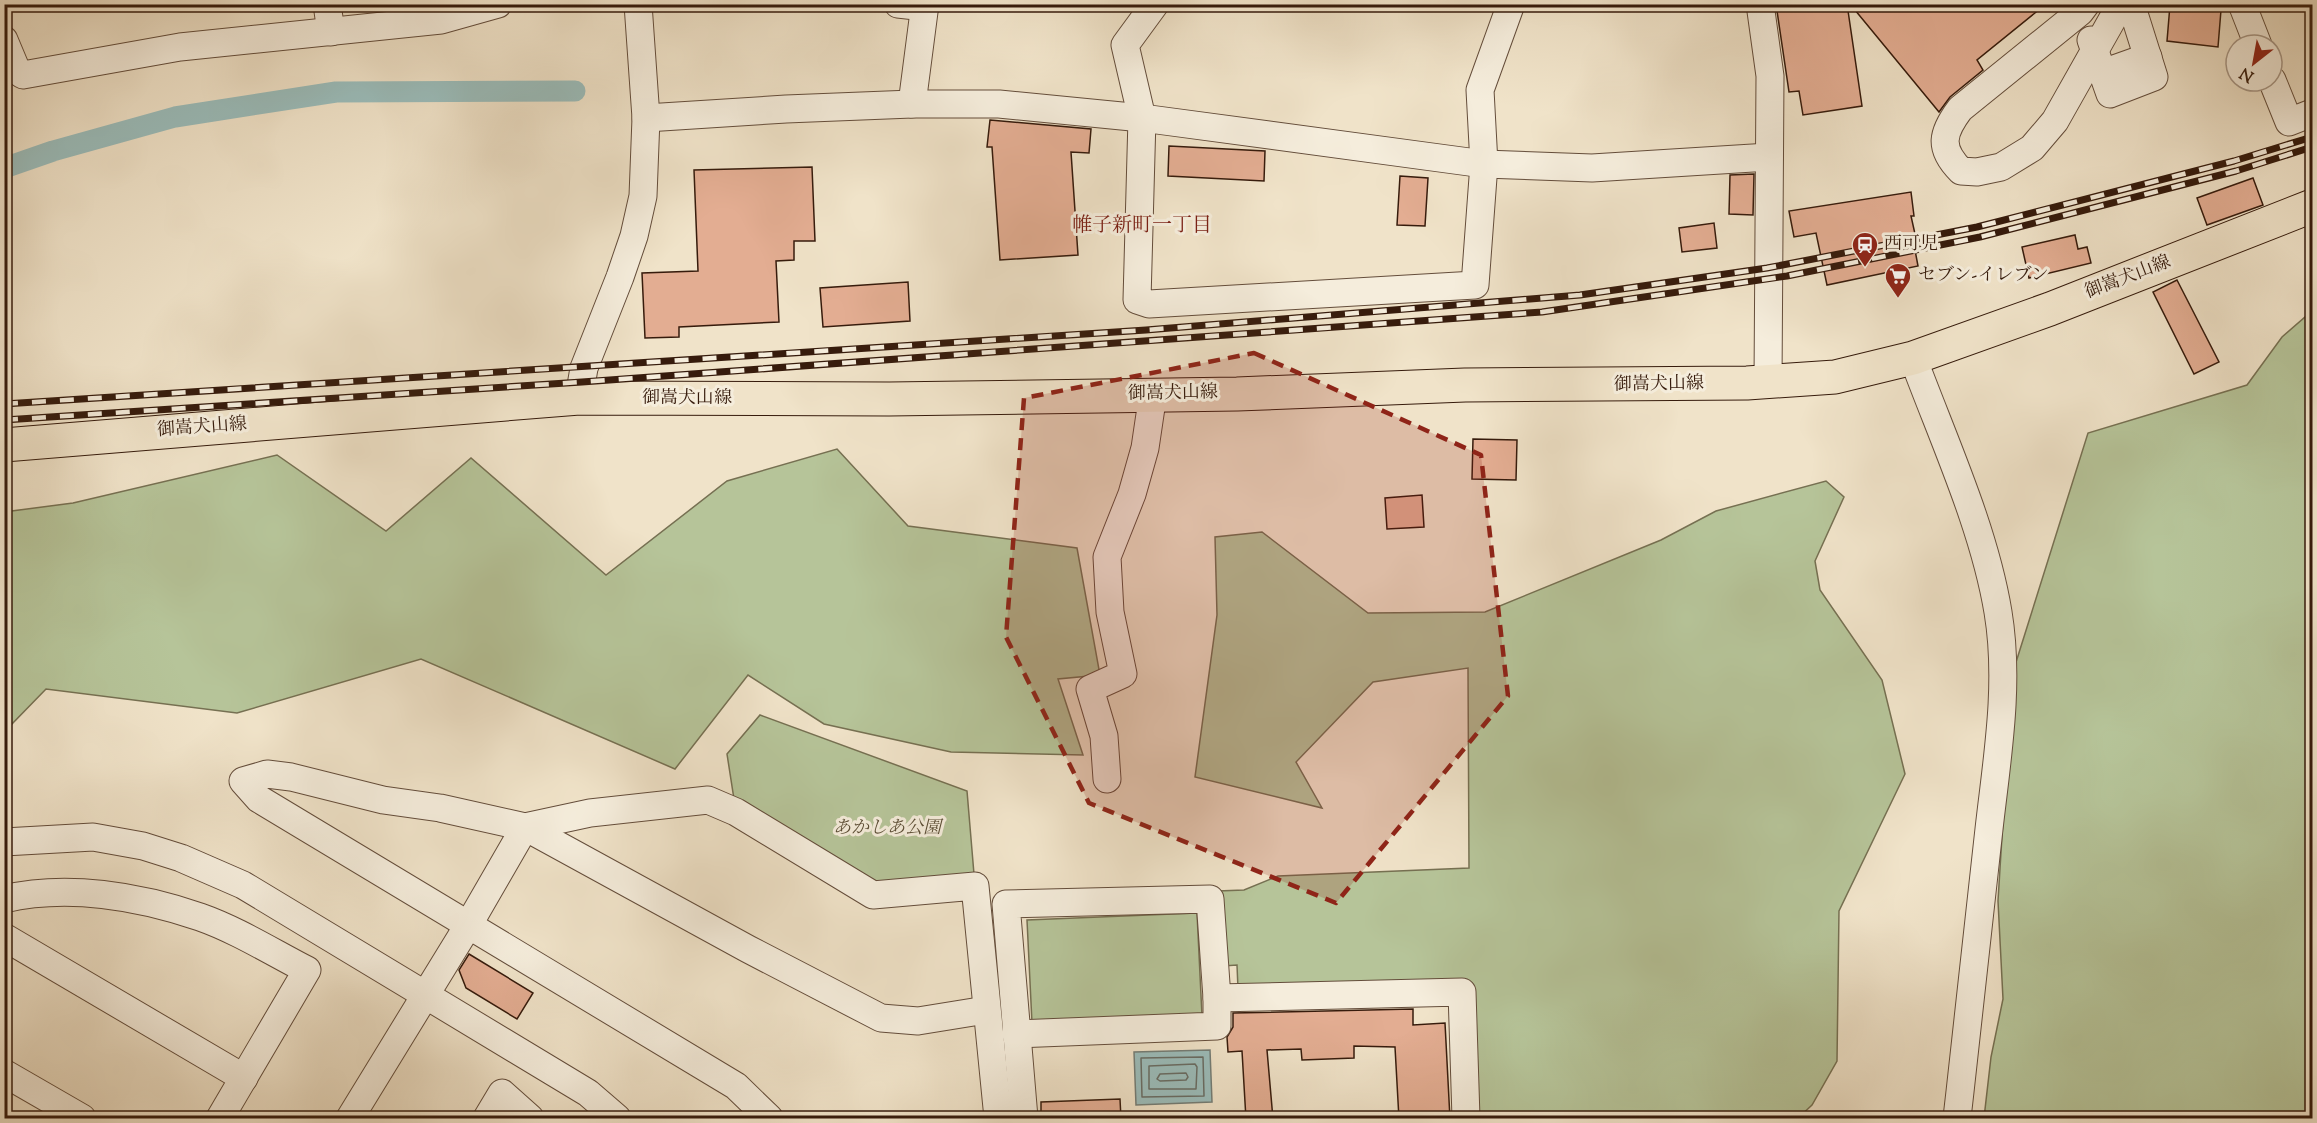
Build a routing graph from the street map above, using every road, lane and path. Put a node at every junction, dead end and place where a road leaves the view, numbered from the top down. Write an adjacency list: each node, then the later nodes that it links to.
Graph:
1 (327, 4): 13 (street)
2 (498, 4): 13 (street)
3 (638, 4): 20 (street)
4 (898, 4): 11 (street)
5 (1155, 4): 21 (street)
6 (1511, 4): 23 (street)
7 (1760, 4): 22 (street)
8 (2121, 4): 16 (street)
9 (2131, 4): 16 (street)
10 (2242, 4): 14 (street)
11 (925, 6): 18 (street)
12 (2083, 8): 16 (street); 16 (street)
13 (330, 32): 15 (street)
14 (2253, 33)
15 (4, 40)
16 (2099, 62)
17 (2277, 93): 19 (street)
18 (912, 104): 20 (street); 21 (street)
19 (2313, 113)
20 (646, 118): 28 (street)
21 (1142, 118): 23 (street); 23 (street)
22 (1769, 157): 23 (street); 26 (street)
23 (1484, 164)
24 (2313, 206): 25 (main road, 御嵩犬山線)
25 (1912, 358): 26 (main road, 御嵩犬山線); 52 (street)
26 (1768, 383): 27 (main road, 御嵩犬山線)
27 (1154, 394): 28 (main road, 御嵩犬山線); 30 (street)
28 (579, 398): 29 (main road, 御嵩犬山線)
29 (4, 445)
30 (1107, 778)
31 (525, 827): 34 (street); 34 (street); 38 (street); 38 (street)
32 (4, 842): 36 (street)
33 (4, 899): 41 (street)
34 (469, 924): 36 (street); 48 (street)
35 (4, 937): 41 (street)
36 (425, 995): 44 (street); 47 (street)
37 (1216, 998): 39 (street); 39 (street); 51 (street)
38 (986, 1010): 49 (street)
39 (1016, 1034): 50 (street)
40 (4, 1072): 42 (street)
41 (244, 1078): 43 (street)
42 (82, 1119)
43 (220, 1119)
44 (350, 1119)
45 (487, 1119): 46 (street)
46 (530, 1119)
47 (617, 1119)
48 (769, 1119)
49 (998, 1119)
50 (1024, 1119)
51 (1466, 1119)
52 (1957, 1119)

